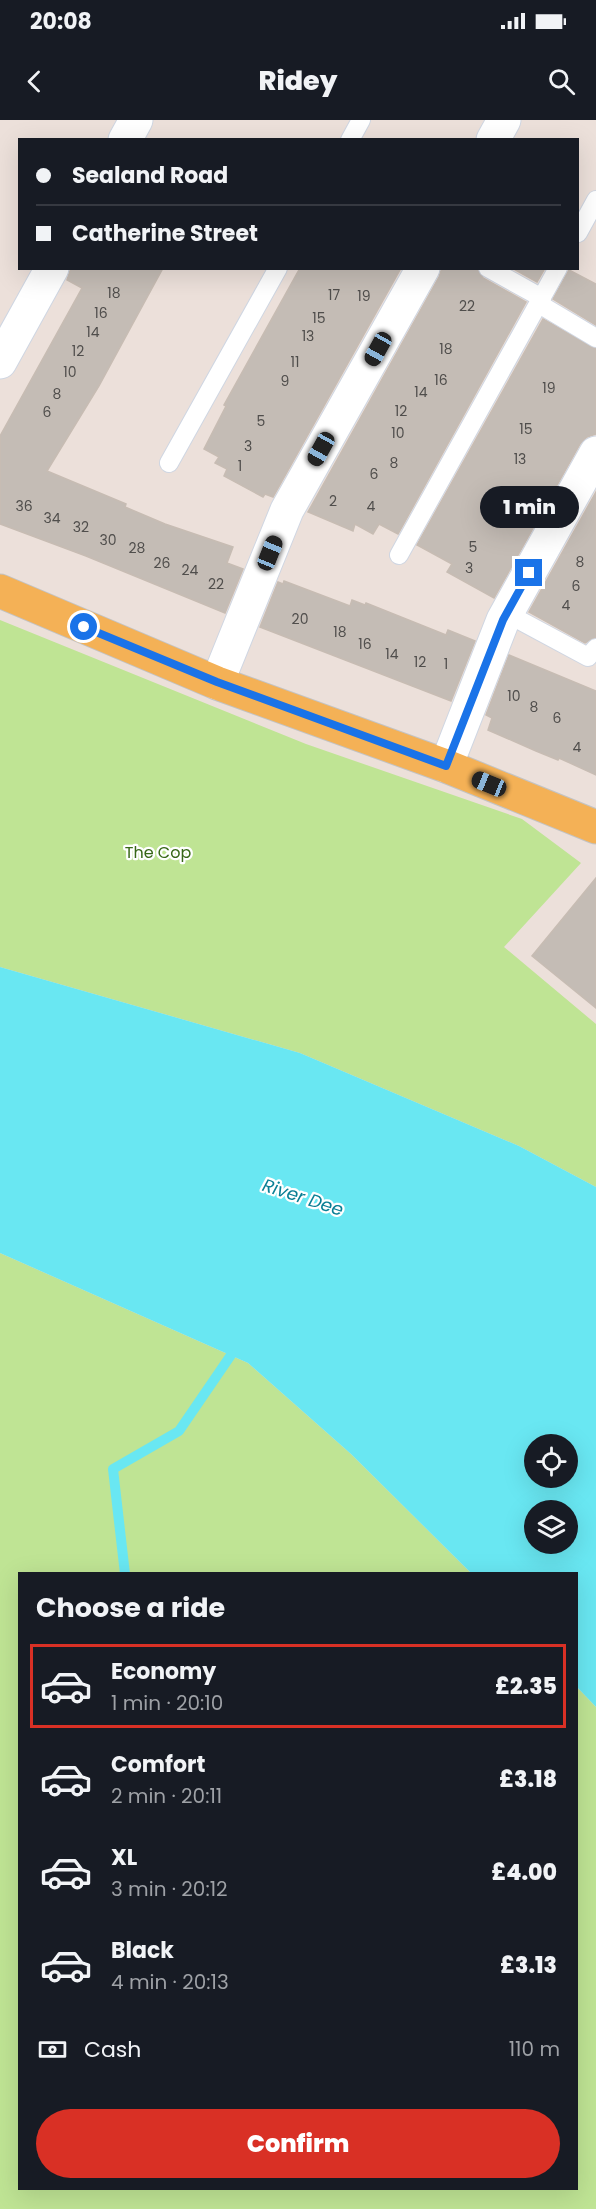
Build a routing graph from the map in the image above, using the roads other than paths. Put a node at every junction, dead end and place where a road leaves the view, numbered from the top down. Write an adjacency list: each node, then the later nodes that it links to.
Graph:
1 (136, 120): 4 (street)
2 (361, 120): 5 (lane)
3 (504, 120): 6 (street)
4 (126, 138)
5 (351, 138)
6 (494, 138)
7 (596, 200): 8 (lane)
8 (579, 231)
9 (51, 270): 16 (street)
10 (277, 270): 18 (lane)
11 (422, 270): 23 (street)
12 (491, 270): 14 (lane)
13 (557, 270): 14 (lane)
14 (540, 301): 15 (lane); 19 (lane)
15 (596, 338)
16 (0, 362)
17 (596, 453): 21 (street)
18 (169, 463)
19 (399, 555)
20 (0, 591): 23 (main road)
21 (507, 613): 22 (lane); 24 (street)
22 (596, 648)
23 (217, 682): 24 (main road)
24 (446, 766): 25 (main road)
25 (596, 827)

